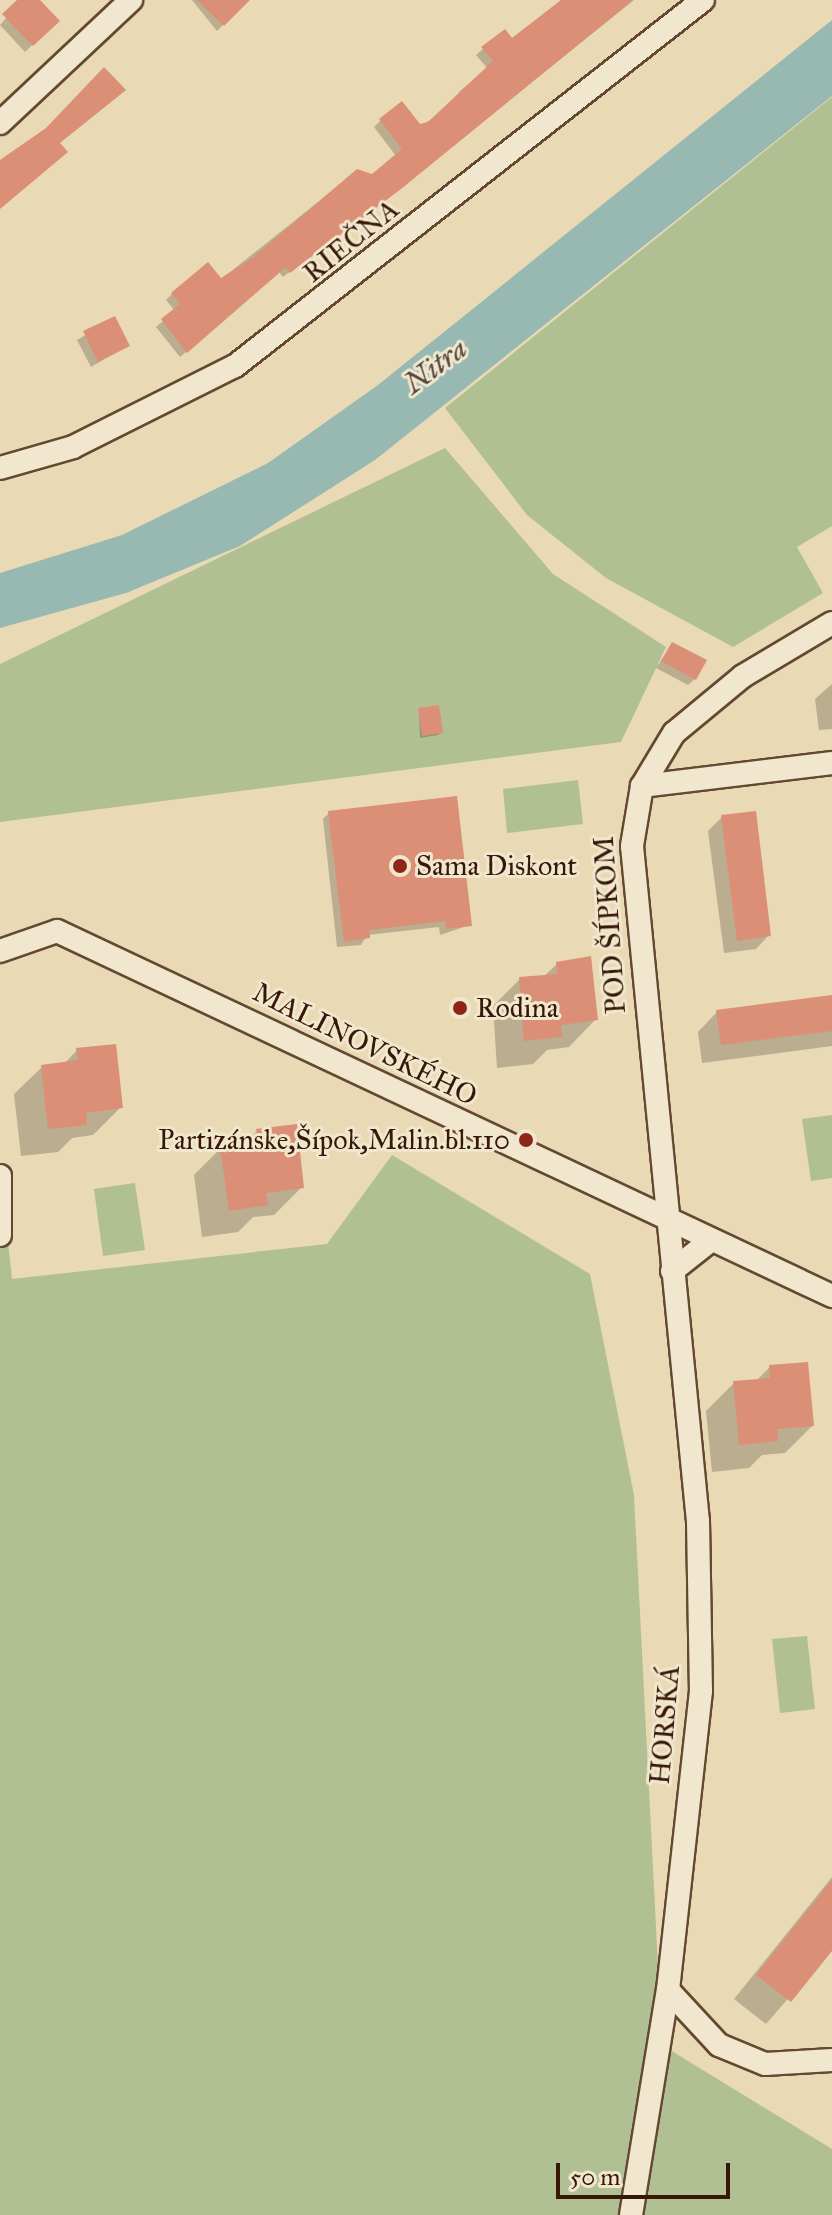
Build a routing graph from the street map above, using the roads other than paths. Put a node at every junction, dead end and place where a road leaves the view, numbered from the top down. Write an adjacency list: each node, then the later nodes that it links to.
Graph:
1 (703, 0): 4 (street, RIEČNA)
2 (116, 5): 3 (street)
3 (0, 123)
4 (0, 468)
5 (832, 623): 7 (street, POD ŠÍPKOM)
6 (832, 763): 7 (street)
7 (642, 786): 10 (street, POD ŠÍPKOM)
8 (0, 951): 10 (street, MALINOVSKÉHO)
9 (0, 1176): 11 (street)
10 (664, 1219): 12 (street, MALINOVSKÉHO); 13 (street, HORSKÁ)
11 (0, 1235)
12 (710, 1241): 13 (street); 14 (street, MALINOVSKÉHO)
13 (672, 1271): 15 (street, HORSKÁ)
14 (832, 1296)
15 (668, 1990): 16 (street); 17 (street, HORSKÁ)
16 (832, 2060)
17 (631, 2215)

